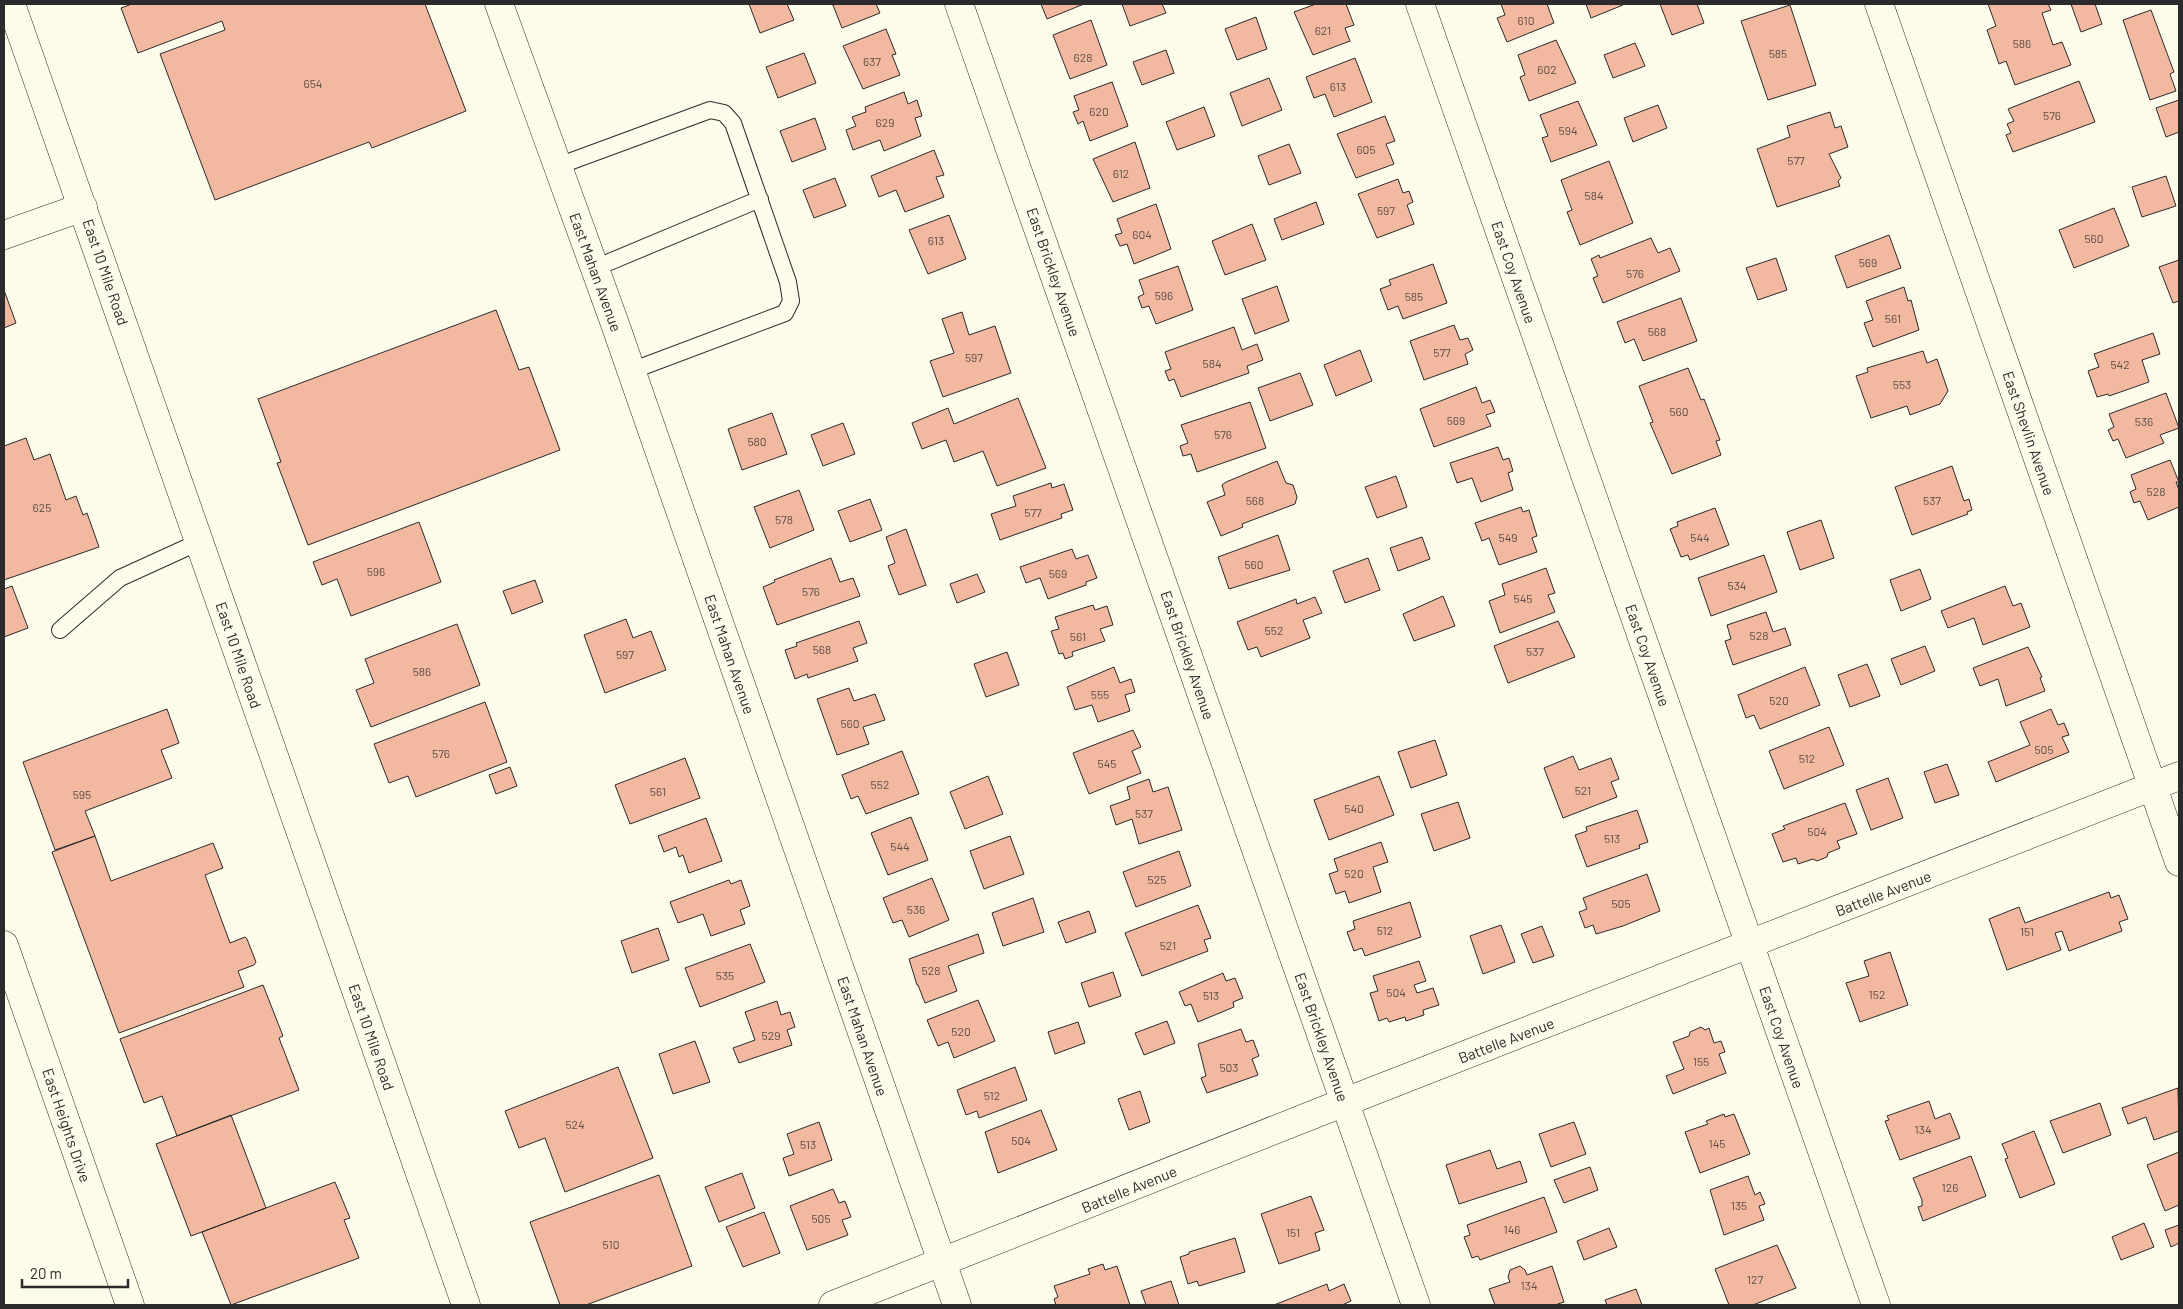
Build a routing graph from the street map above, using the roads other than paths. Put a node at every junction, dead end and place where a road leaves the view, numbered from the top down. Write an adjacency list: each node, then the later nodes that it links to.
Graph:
1 (11, 4): 8 (street, East 10 Mile Road)
2 (499, 4): 6 (street, East Mahan Avenue)
3 (959, 4): 19 (street, East Brickley Avenue)
4 (1420, 4): 18 (street, East Coy Avenue)
5 (1879, 4): 15 (street, East Shevlin Avenue)
6 (558, 166): 7 (lane); 10 (street, East Mahan Avenue)
7 (760, 199): 10 (lane); 11 (lane)
8 (83, 207): 9 (street); 12 (street, East 10 Mile Road)
9 (4, 235)
10 (595, 268): 11 (street, East Mahan Avenue)
11 (631, 371): 20 (street, East Mahan Avenue)
12 (199, 542): 13 (lane); 22 (street, East 10 Mile Road)
13 (60, 630)
14 (2179, 776): 15 (street, Battelle Avenue)
15 (2153, 786): 16 (street, East Shevlin Avenue); 18 (street, Battelle Avenue)
16 (2179, 862)
17 (4, 944): 21 (street, East Heights Drive)
18 (1750, 945): 19 (street, Battelle Avenue); 26 (street, East Coy Avenue)
19 (1345, 1102): 20 (street, Battelle Avenue); 25 (street, East Brickley Avenue)
20 (943, 1264): 23 (street, Battelle Avenue); 24 (street, East Mahan Avenue)
21 (130, 1305)
22 (466, 1305)
23 (833, 1305)
24 (957, 1305)
25 (1416, 1305)
26 (1876, 1305)

